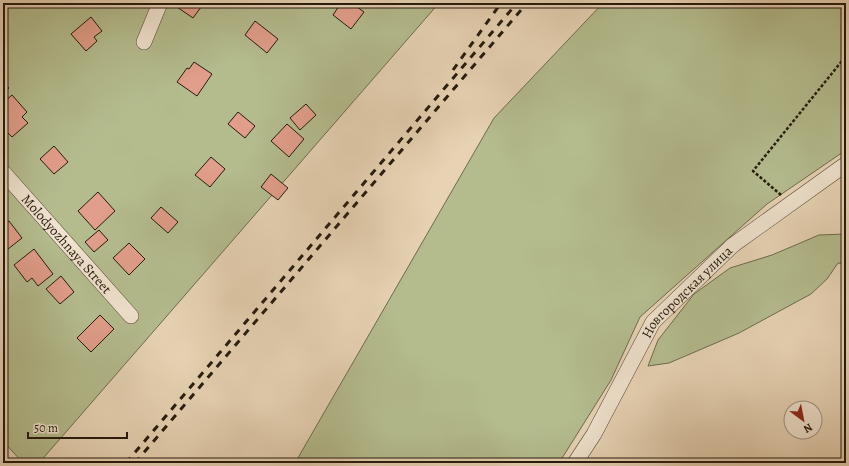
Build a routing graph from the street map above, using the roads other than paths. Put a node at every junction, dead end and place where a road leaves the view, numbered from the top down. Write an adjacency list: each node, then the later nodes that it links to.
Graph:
1 (160, 3): 2 (street)
2 (144, 42)
3 (846, 164): 6 (street, Новгородская улица)
4 (3, 172): 5 (street, Molodyozhnaya Street)
5 (131, 316)
6 (575, 463)

